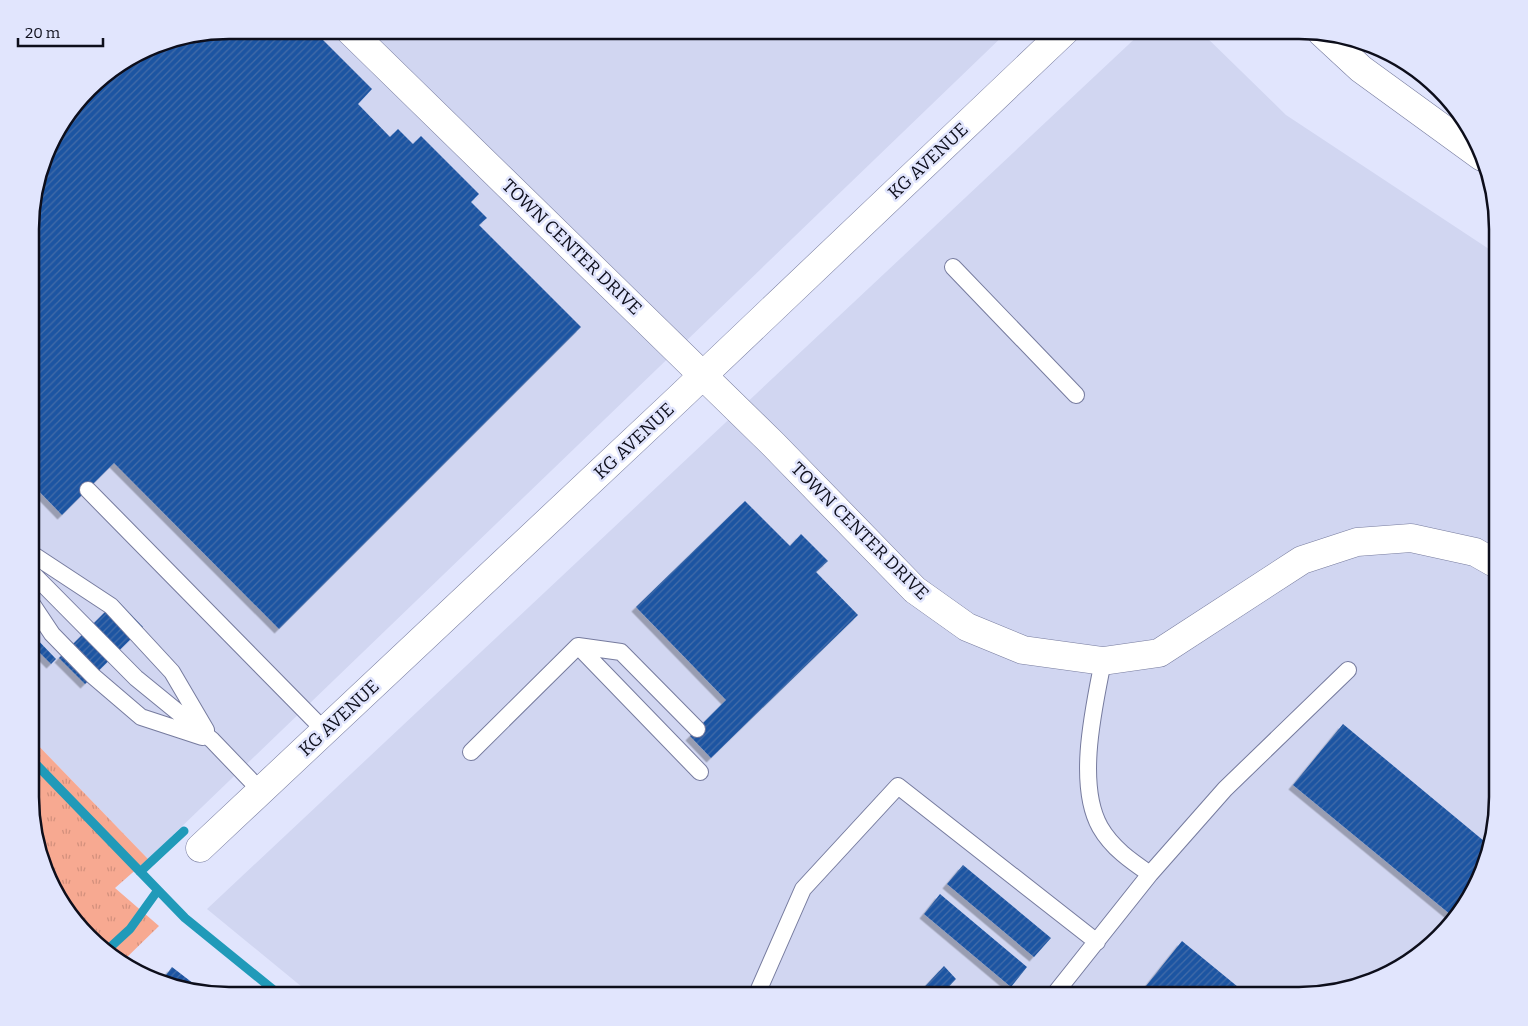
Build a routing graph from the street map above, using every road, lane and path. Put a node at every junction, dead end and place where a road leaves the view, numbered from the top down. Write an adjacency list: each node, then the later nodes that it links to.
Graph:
1 (358, 39): 6 (street, TOWN CENTER DRIVE)
2 (1057, 39): 6 (street, KG AVENUE)
3 (1331, 41): 4 (street)
4 (1472, 150)
5 (953, 267): 7 (lane)
6 (703, 376): 14 (street, TOWN CENTER DRIVE); 17 (street, KG AVENUE)
7 (1076, 396)
8 (88, 490): 17 (lane)
9 (39, 559): 18 (lane)
10 (1489, 560): 14 (street, TOWN CENTER DRIVE)
11 (39, 581): 18 (lane)
12 (39, 614): 18 (lane)
13 (578, 646): 16 (lane); 19 (lane); 20 (lane)
14 (1103, 661): 23 (lane)
15 (1348, 670): 23 (lane)
16 (697, 728)
17 (325, 731): 21 (street, KG AVENUE)
18 (212, 740): 21 (lane)
19 (471, 752)
20 (700, 772)
21 (261, 791): 22 (street, KG AVENUE)
22 (200, 848)
23 (1150, 874): 24 (lane)
24 (1097, 942): 25 (lane); 26 (lane)
25 (760, 987)
26 (1060, 987)

